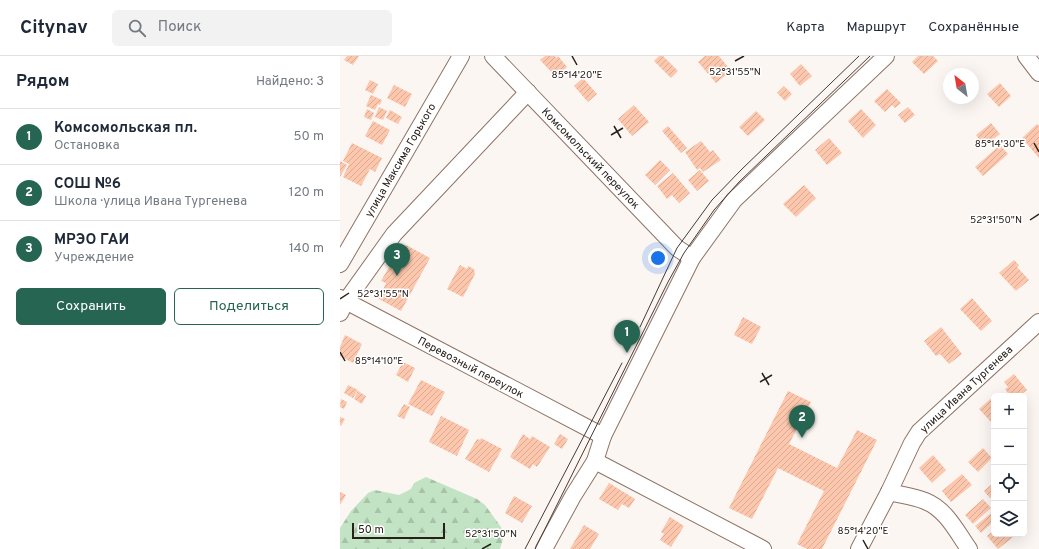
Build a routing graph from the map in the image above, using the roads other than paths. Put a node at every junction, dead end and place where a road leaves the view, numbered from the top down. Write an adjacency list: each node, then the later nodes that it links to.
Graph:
1 (461, 56): 8 (street, улица Максима Горького)
2 (493, 56): 6 (street, Комсомольский переулок)
3 (886, 56): 7 (street)
4 (1026, 56): 5 (street)
5 (1039, 74)
6 (528, 92): 7 (street, Комсомольский переулок); 9 (street)
7 (692, 258): 11 (street)
8 (340, 264)
9 (342, 304): 11 (street, Перевозный переулок)
10 (1039, 322): 13 (street, улица Ивана Тургенева)
11 (603, 436): 12 (street)
12 (595, 461): 14 (street); 15 (street)
13 (889, 492): 16 (street, улица Ивана Тургенева); 17 (street)
14 (544, 549)
15 (763, 549)
16 (859, 549)
17 (968, 549)

